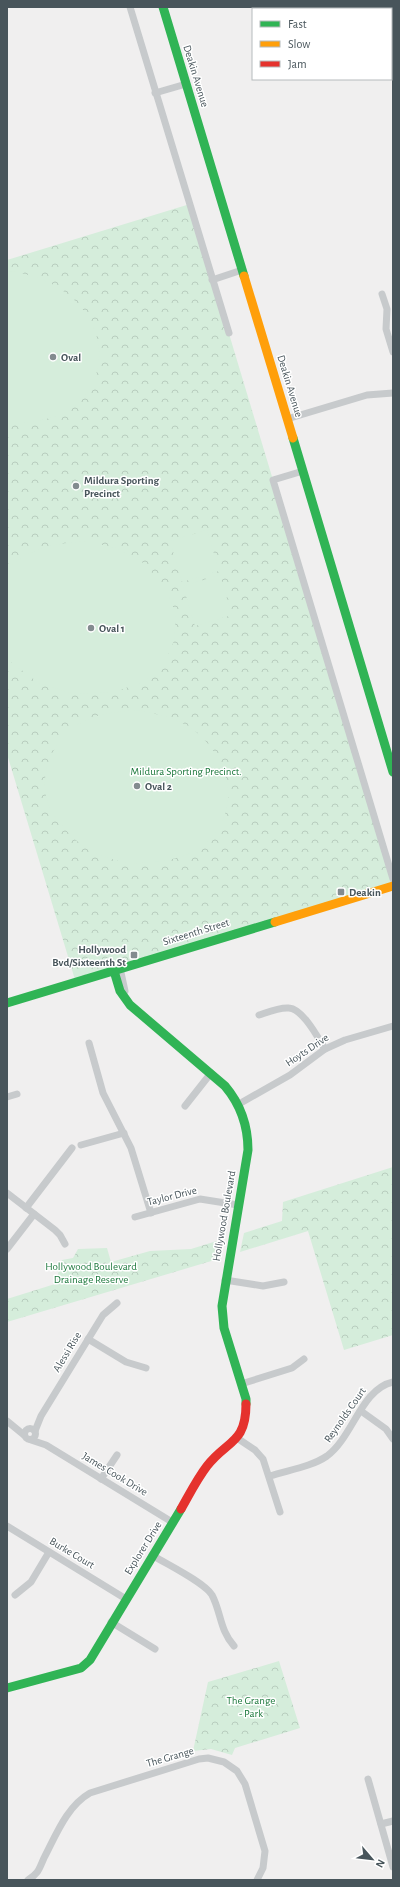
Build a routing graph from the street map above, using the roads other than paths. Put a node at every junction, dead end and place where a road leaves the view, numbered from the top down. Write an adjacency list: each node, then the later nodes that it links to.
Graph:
1 (130, 7): 4 (street)
2 (163, 7): 3 (main road, Deakin Avenue)
3 (186, 84): 4 (street); 5 (main road, Deakin Avenue)
4 (155, 93): 6 (street)
5 (242, 270): 6 (street); 11 (main road, Deakin Avenue)
6 (212, 280): 8 (street)
7 (382, 294): 9 (street)
8 (228, 333)
9 (393, 349)
10 (393, 393): 11 (street)
11 (287, 419): 12 (main road, Deakin Avenue)
12 (303, 471): 13 (main road, Deakin Avenue); 14 (street)
13 (393, 772)
14 (393, 886): 15 (main road, Sixteenth Street)
15 (117, 969): 16 (main road, Sixteenth Street); 21 (main road, Hollywood Boulevard)
16 (7, 1003)
17 (259, 1015): 20 (street)
18 (393, 1026): 20 (street, Hoyts Drive)
19 (89, 1043): 26 (street)
20 (325, 1049): 24 (street, Hoyts Drive)
21 (211, 1073): 24 (main road, Hollywood Boulevard); 25 (street)
22 (17, 1094): 23 (street)
23 (7, 1097)
24 (239, 1104): 30 (main road, Hollywood Boulevard)
25 (185, 1106)
26 (124, 1133): 27 (street); 32 (street)
27 (81, 1145)
28 (72, 1148): 31 (street)
29 (7, 1193): 31 (street)
30 (238, 1205): 32 (street, Taylor Drive); 37 (main road, Hollywood Boulevard)
31 (26, 1208): 33 (street)
32 (151, 1213): 34 (street, Taylor Drive)
33 (34, 1214): 35 (street); 36 (street)
34 (136, 1217)
35 (65, 1244)
36 (7, 1249)
37 (225, 1280): 38 (street); 44 (main road, Hollywood Boulevard)
38 (284, 1282)
39 (117, 1303): 40 (street, Alessi Rise)
40 (88, 1339): 42 (street); 47 (street, Alessi Rise)
41 (304, 1359): 44 (street)
42 (146, 1368)
43 (393, 1382): 45 (street, Reynolds Court)
44 (241, 1384): 48 (main road, Hollywood Boulevard)
45 (361, 1411): 49 (street); 52 (street, Reynolds Court)
46 (10, 1423): 47 (street, James Cook Drive)
47 (31, 1433): 53 (street, James Cook Drive)
48 (237, 1438): 51 (main road, Hollywood Boulevard); 52 (street)
49 (393, 1439)
50 (117, 1455): 53 (street)
51 (206, 1467): 55 (main road, Explorer Drive)
52 (270, 1476): 54 (street)
53 (101, 1479): 55 (street, James Cook Drive)
54 (280, 1512)
55 (172, 1522): 58 (main road, Explorer Drive)
56 (7, 1526): 57 (street, Burke Court)
57 (49, 1552): 59 (street); 60 (street, Burke Court)
58 (152, 1555): 60 (main road, Explorer Drive); 62 (street)
59 (16, 1595)
60 (126, 1599): 61 (main road, Explorer Drive)
61 (111, 1622): 63 (street); 64 (main road, Explorer Drive)
62 (234, 1646)
63 (155, 1649)
64 (7, 1688)
65 (368, 1779): 67 (street)
66 (393, 1821): 67 (street)
67 (381, 1824): 68 (street)
68 (393, 1867)
69 (38, 1877): 70 (street, The Grange); 71 (street, The Grange)
70 (28, 1880)
71 (257, 1880)

